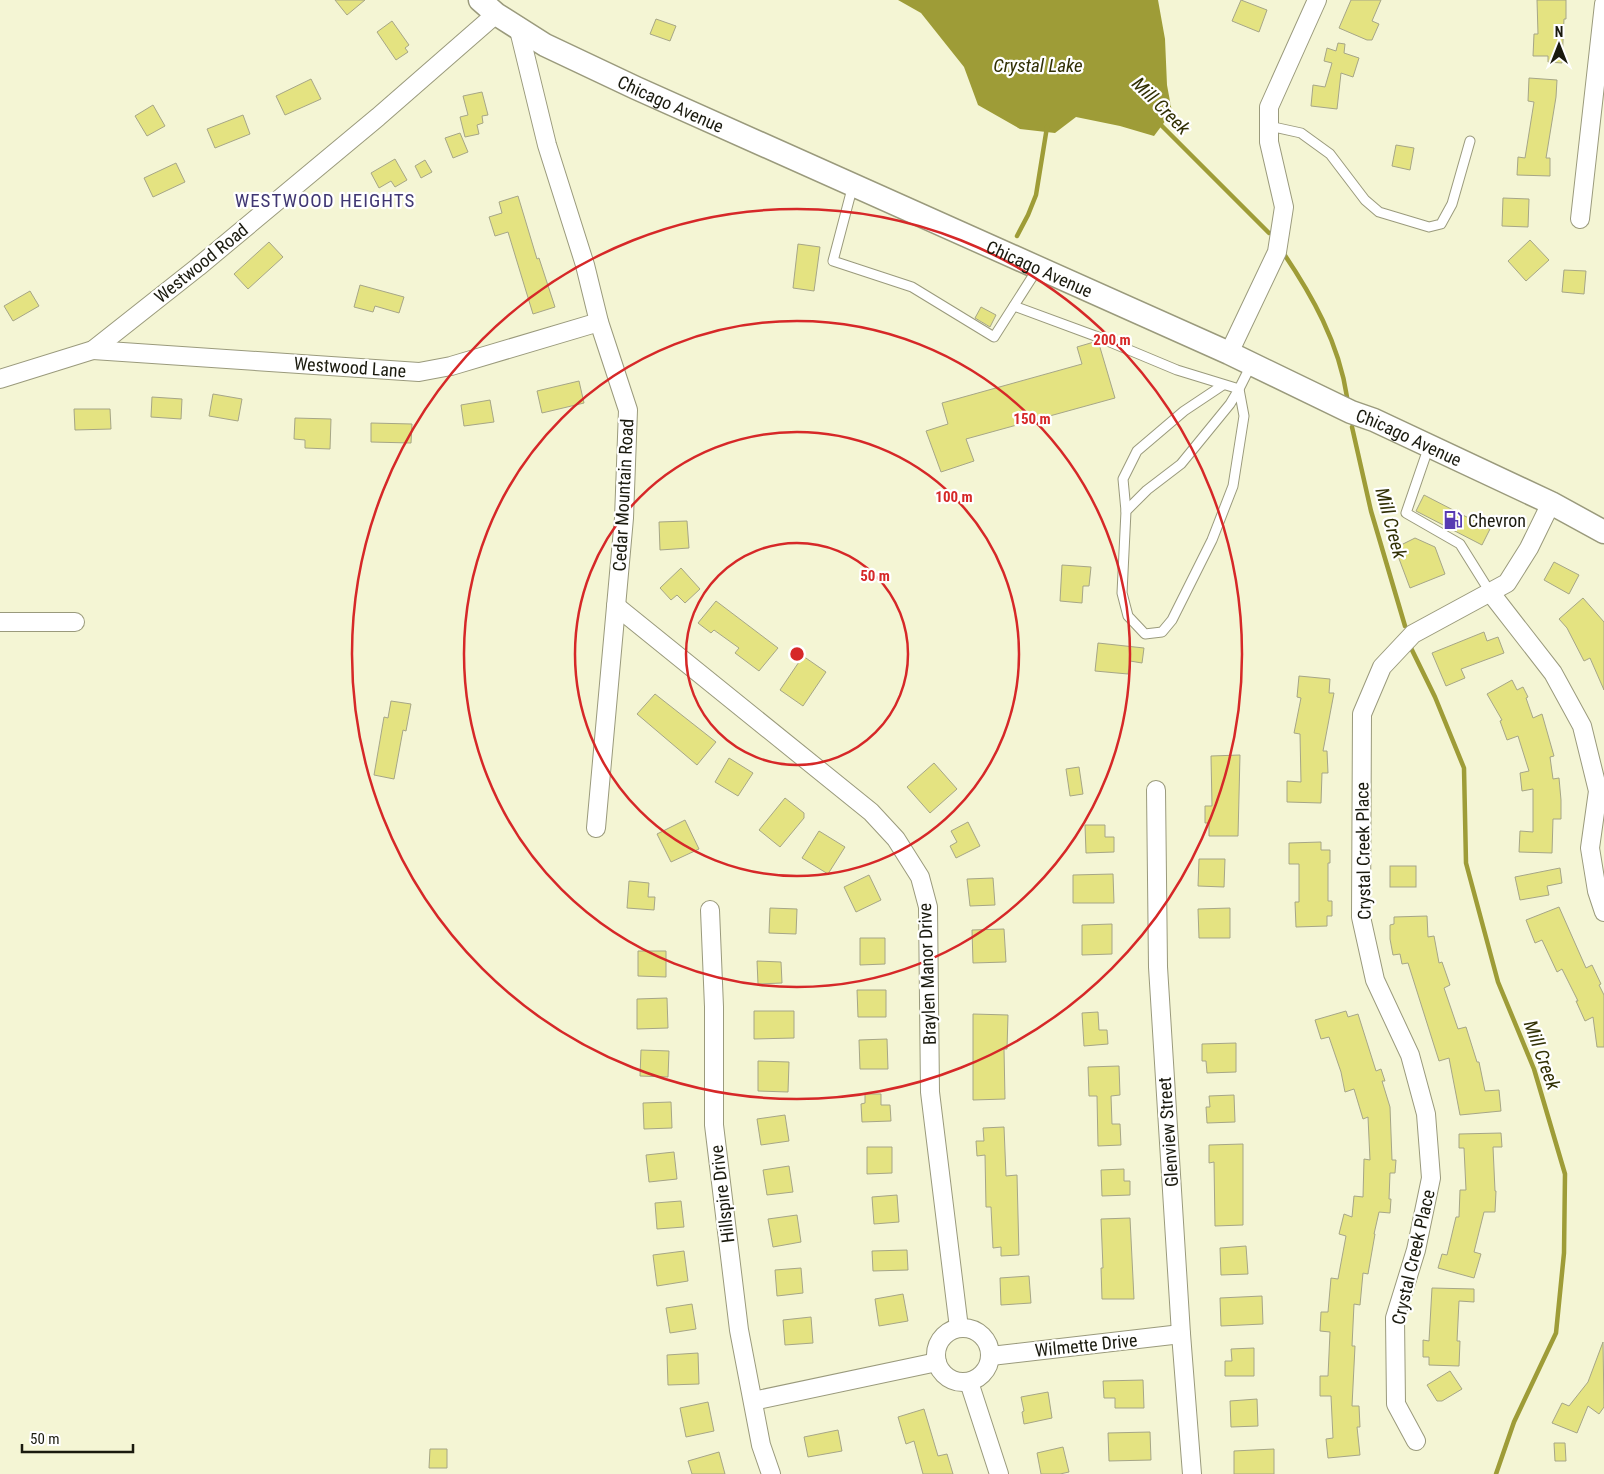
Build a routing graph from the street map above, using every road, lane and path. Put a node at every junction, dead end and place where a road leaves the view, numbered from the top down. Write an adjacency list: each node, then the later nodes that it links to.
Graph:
1 (1317, 0): 5 (street)
2 (1604, 4): 8 (street)
3 (488, 7): 4 (street, Chicago Avenue); 12 (street, Westwood Road)
4 (518, 26): 7 (street, Chicago Avenue); 11 (street, Cedar Mountain Road)
5 (1269, 126): 6 (lane); 13 (street)
6 (1470, 141)
7 (853, 185): 9 (street, Chicago Avenue); 10 (lane)
8 (1580, 219)
9 (1038, 267): 10 (lane); 13 (street, Chicago Avenue)
10 (1014, 306): 16 (lane)
11 (599, 322): 12 (street, Westwood Lane); 23 (street, Cedar Mountain Road)
12 (93, 350): 15 (street, Westwood Road)
13 (1229, 353): 14 (street, Chicago Avenue)
14 (1251, 363): 17 (lane); 18 (street, Chicago Avenue)
15 (0, 379)
16 (1223, 384): 17 (lane); 20 (lane)
17 (1239, 390): 20 (lane); 20 (lane)
18 (1429, 446): 19 (street, Chicago Avenue); 22 (lane)
19 (1551, 503): 21 (street, Chicago Avenue); 22 (street, Crystal Creek Place)
20 (1126, 511)
21 (1604, 532)
22 (1490, 592): 29 (street); 36 (street, Crystal Creek Place)
23 (616, 606): 27 (street, Cedar Mountain Road); 30 (street, Braylen Manor Drive)
24 (0, 622): 25 (street)
25 (75, 622)
26 (1156, 790): 31 (street, Glenview Street)
27 (596, 828)
28 (710, 910): 35 (street, Hillspire Drive)
29 (1604, 912)
30 (959, 1328): 32 (street); 33 (street)
31 (1181, 1334): 32 (street, Wilmette Drive); 39 (street, Glenview Street)
32 (991, 1356): 34 (street)
33 (937, 1362): 34 (street); 35 (street)
34 (970, 1382): 38 (street)
35 (753, 1401): 37 (street, Hillspire Drive)
36 (1416, 1441)
37 (771, 1474)
38 (999, 1474)
39 (1192, 1474)

